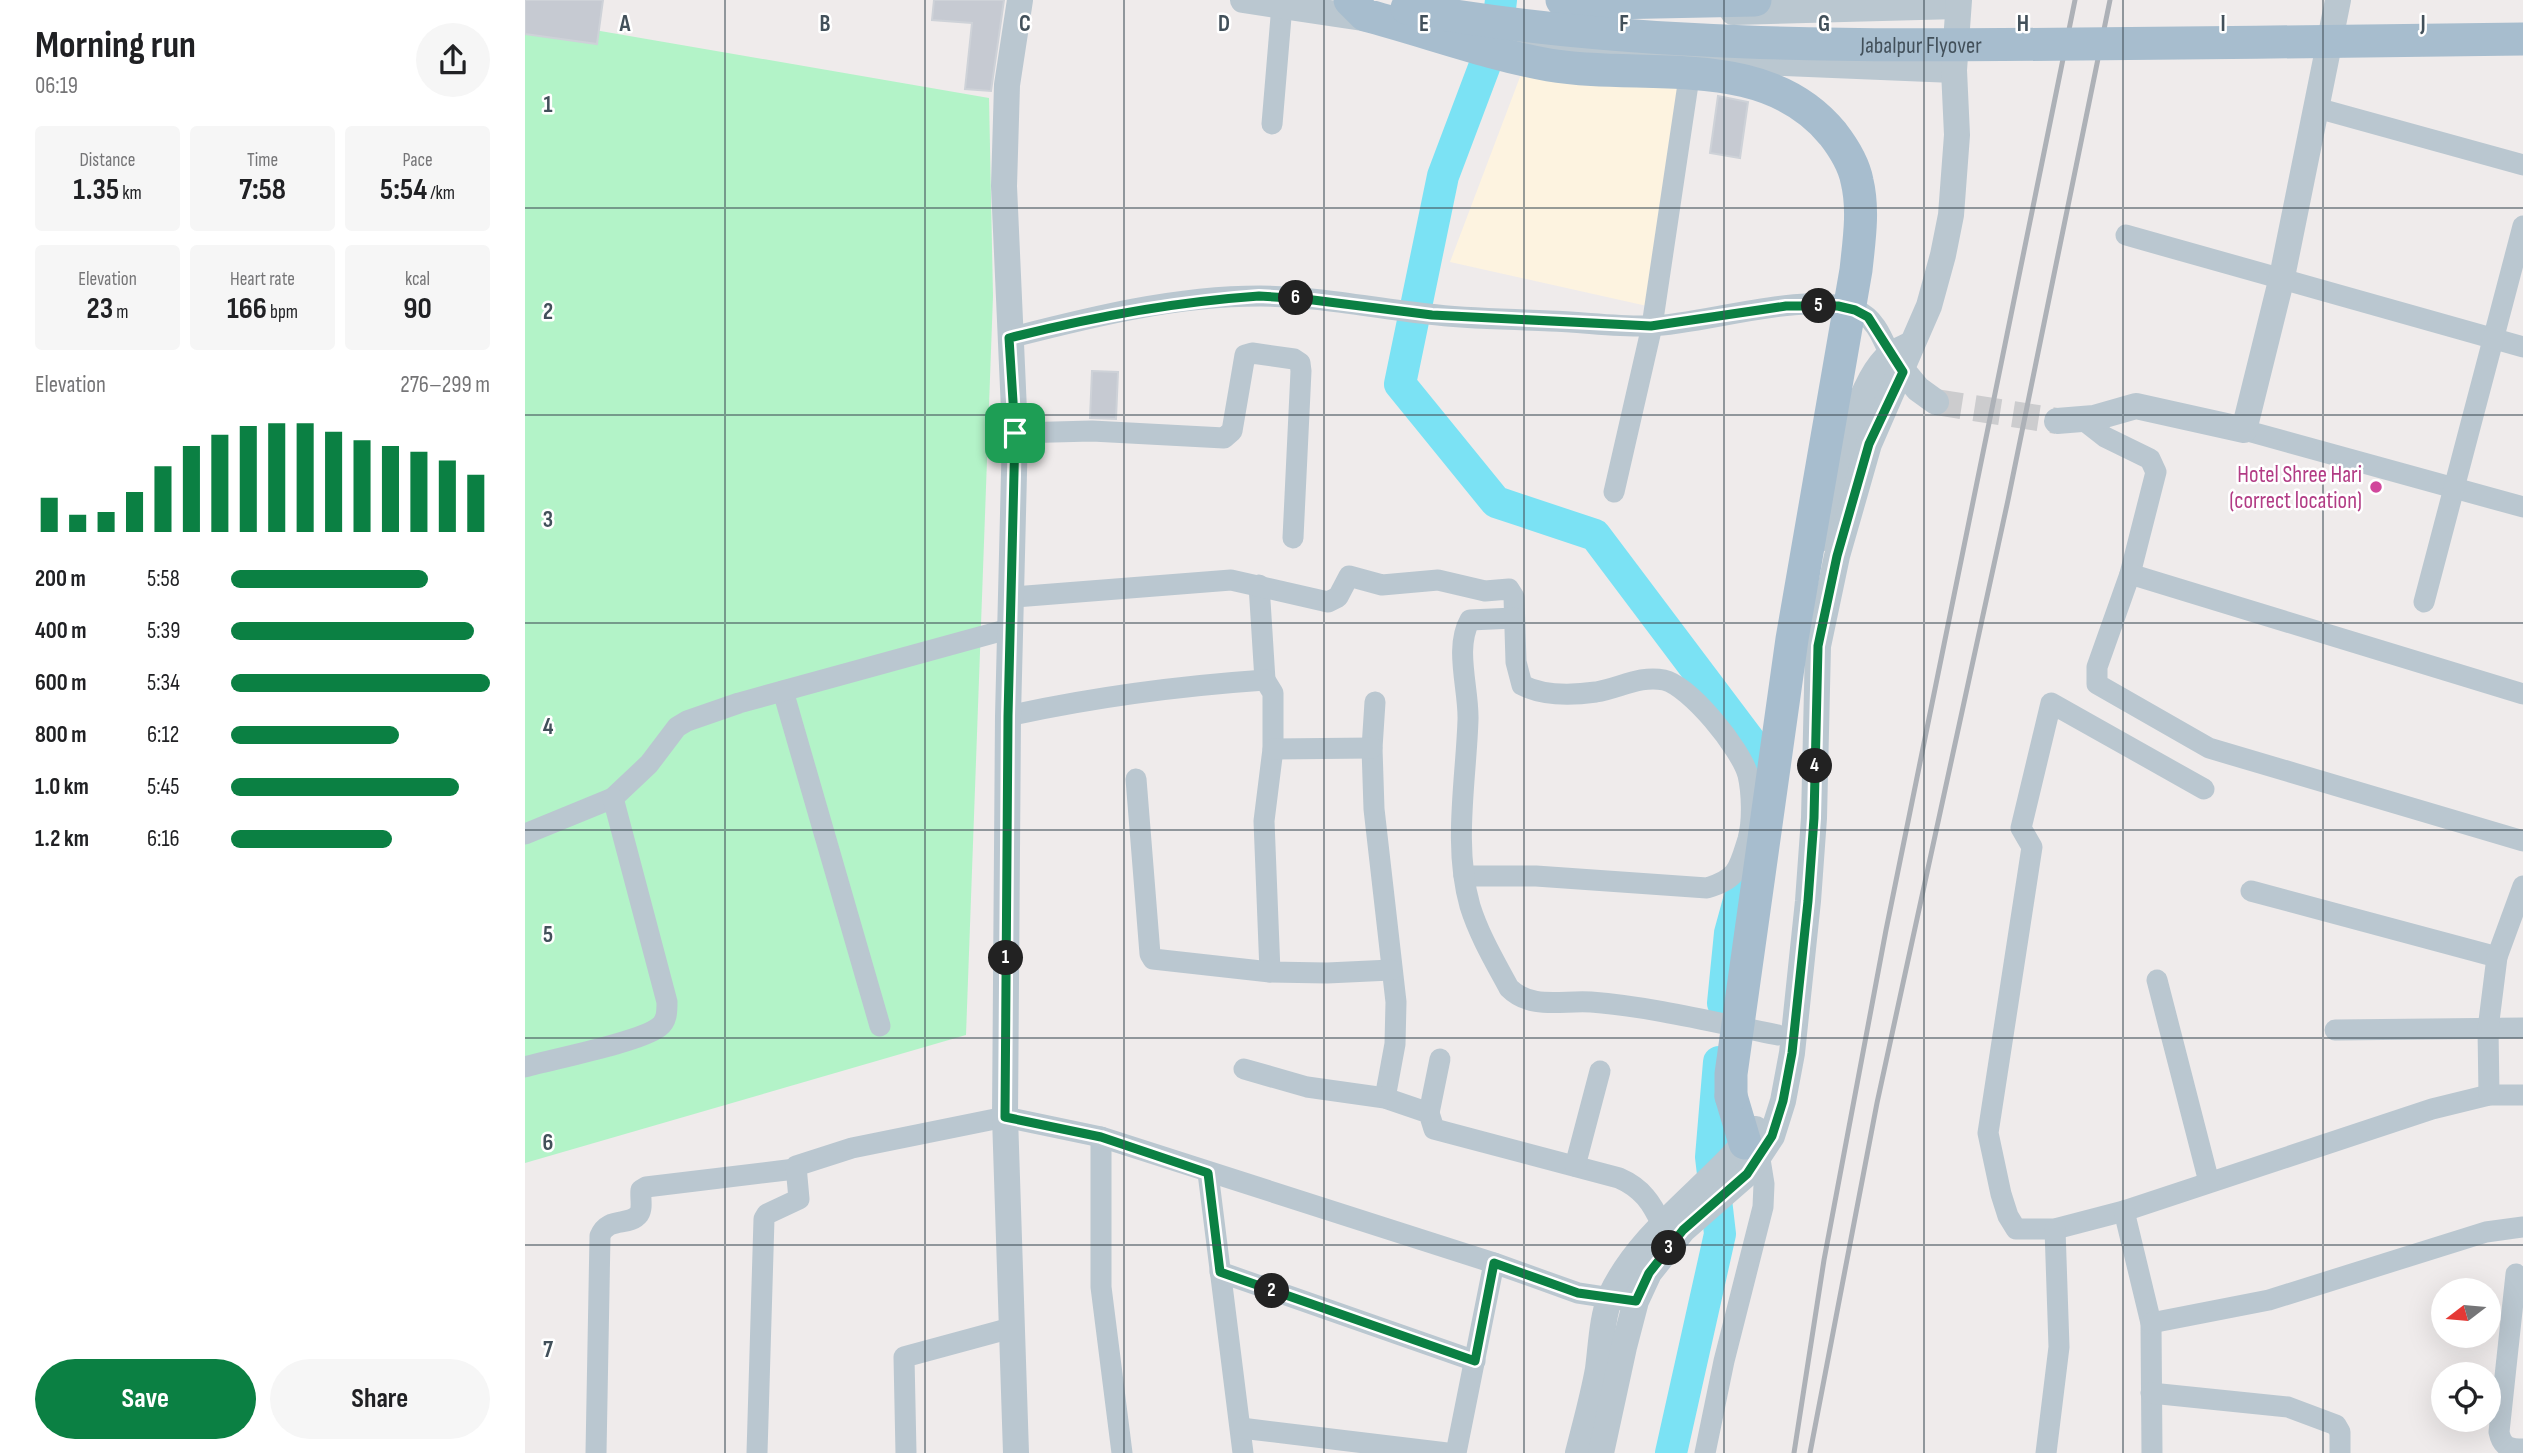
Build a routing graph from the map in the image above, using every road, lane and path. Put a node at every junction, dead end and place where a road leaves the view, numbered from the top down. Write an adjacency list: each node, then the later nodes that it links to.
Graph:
1 (1020, 0): 23 (street)
2 (1243, 0): 10 (street)
3 (1350, 0): 76 (main road, bridge)
4 (1363, 0): 12 (main road, Jabalpur Flyover, bridge)
5 (1562, 0): 7 (main road, bridge)
6 (1582, 0): 11 (street)
7 (1755, 0)
8 (2338, 0): 15 (street)
9 (1959, 3): 11 (street); 14 (street)
10 (1282, 5): 13 (street); 16 (street)
11 (1696, 6): 13 (street)
12 (2523, 39)
13 (1692, 58): 14 (street); 21 (street)
14 (1954, 70): 25 (street)
15 (2317, 108): 17 (street); 20 (street)
16 (1272, 124)
17 (2523, 165)
18 (2523, 226): 22 (street)
19 (2126, 235): 20 (street)
20 (2282, 277): 22 (street); 28 (street)
21 (1651, 326): 23 (street); 25 (street); 31 (street)
22 (2493, 336): 24 (street); 30 (street)
23 (1009, 338): 29 (street)
24 (2523, 346)
25 (1901, 357): 26 (street); 65 (street); 76 (street)
26 (1936, 402)
27 (2070, 420): 28 (street); 34 (street)
28 (2244, 430): 30 (street)
29 (1015, 433): 33 (street); 36 (street)
30 (2456, 489): 32 (street); 37 (street)
31 (1613, 492)
32 (2523, 507)
33 (1293, 538)
34 (2130, 574): 42 (street); 45 (street)
35 (1259, 585): 36 (street); 38 (street); 40 (street)
36 (1014, 597): 39 (street)
37 (2424, 602)
38 (1514, 618): 54 (street); 54 (street)
39 (1012, 628): 41 (street); 44 (street)
40 (1265, 680): 44 (street); 47 (street)
41 (783, 691): 51 (street); 61 (street)
42 (2523, 694)
43 (1375, 702): 46 (street)
44 (1008, 716): 74 (street)
45 (2153, 717): 48 (street); 53 (street)
46 (1372, 747): 47 (street); 58 (street)
47 (1273, 749): 59 (street)
48 (2139, 752): 50 (street); 83 (street)
49 (1136, 779): 59 (street)
50 (2204, 789)
51 (614, 797): 52 (street); 67 (street)
52 (525, 834)
53 (2523, 841)
54 (1464, 876): 65 (street)
55 (2523, 886): 57 (street)
56 (2251, 891): 57 (street)
57 (2497, 957): 63 (street)
58 (1391, 970): 59 (street); 72 (street)
59 (1271, 972)
60 (2157, 980): 80 (street)
61 (880, 1026)
62 (2523, 1028): 63 (street)
63 (2488, 1029): 64 (street); 71 (street)
64 (2335, 1030)
65 (1779, 1035): 76 (street)
66 (1440, 1059): 73 (street)
67 (525, 1067)
68 (1244, 1069): 72 (street)
69 (1600, 1071): 77 (street)
70 (2523, 1095): 71 (street)
71 (2489, 1096): 80 (street)
72 (1385, 1098): 73 (street)
73 (1429, 1114): 77 (street)
74 (1005, 1117): 75 (street); 78 (street); 91 (street)
75 (1101, 1137): 79 (street); 100 (street)
76 (1749, 1151): 82 (street); 106 (street)
77 (1575, 1166): 82 (street)
78 (795, 1169): 96 (street); 97 (street)
79 (1208, 1173): 85 (street); 86 (street)
80 (2209, 1182): 81 (street)
81 (2124, 1210): 83 (street); 90 (street)
82 (1673, 1222): 88 (street); 89 (street)
83 (2055, 1229): 107 (street)
84 (2505, 1229): 90 (street)
85 (1494, 1263): 88 (street); 92 (street)
86 (1220, 1272): 92 (street); 94 (street)
87 (2516, 1274): 95 (street)
88 (1610, 1297): 89 (street); 104 (street)
89 (1636, 1301): 105 (street)
90 (2151, 1323): 93 (street)
91 (1011, 1328): 98 (street); 99 (street)
92 (1475, 1361): 103 (street)
93 (2151, 1393): 108 (street); 109 (street)
94 (1241, 1428): 101 (street); 102 (street)
95 (2523, 1449)
96 (596, 1453)
97 (757, 1453)
98 (906, 1453)
99 (1016, 1453)
100 (1122, 1453)
101 (1243, 1453)
102 (1447, 1453)
103 (1456, 1453)
104 (1578, 1453)
105 (1601, 1453)
106 (1705, 1453)
107 (2046, 1453)
108 (2152, 1453)
109 (2340, 1453)

